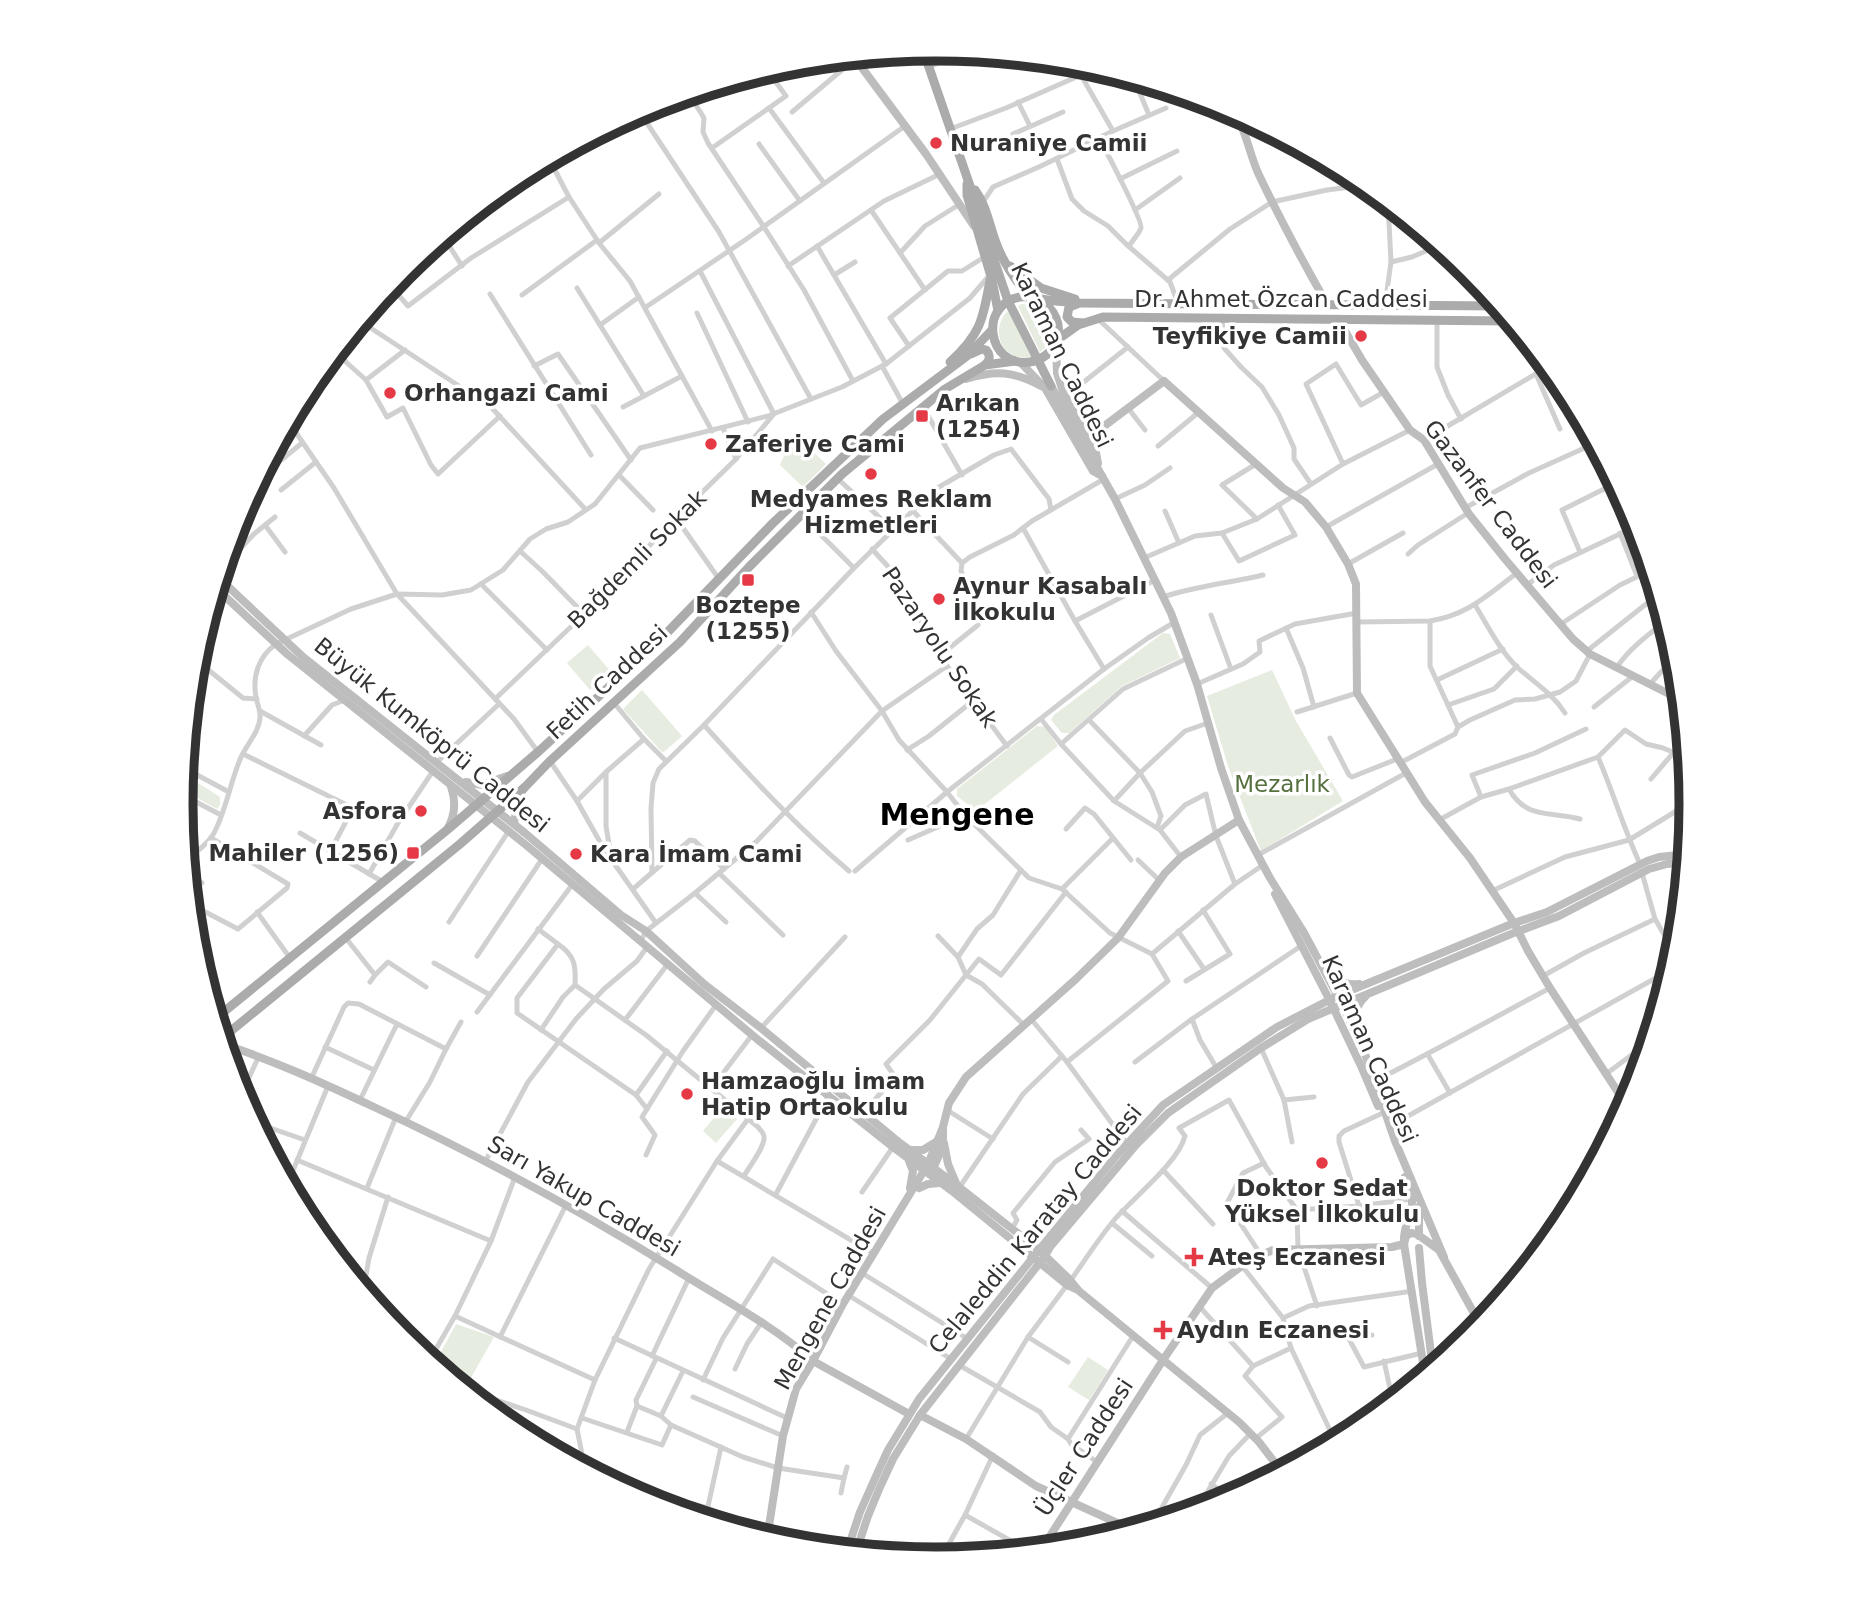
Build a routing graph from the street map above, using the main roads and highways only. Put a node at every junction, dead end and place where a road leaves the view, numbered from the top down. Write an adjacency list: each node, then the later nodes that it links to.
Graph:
1 (927, 61): 2 (main road, Karaman Caddesi)
2 (967, 176): 3 (main road); 4 (main road); 18 (main road, Karaman Caddesi, bridge)
3 (1006, 263): 5 (main road); 7 (main road)
4 (991, 275): 9 (main road); 17 (main road)
5 (1033, 298): 6 (main road, Dr. Ahmet Özcan Caddesi); 9 (main road); 13 (main road)
6 (1079, 303): 7 (main road, Dr. Ahmet Özcan Caddesi); 11 (main road)
7 (1090, 303): 8 (main road, Dr. Ahmet Özcan Caddesi)
8 (1487, 306)
9 (998, 312): 12 (main road)
10 (1501, 321): 11 (main road, Dr. Ahmet Özcan Caddesi)
11 (1084, 323): 13 (main road, Dr. Ahmet Özcan Caddesi)
12 (992, 330): 14 (main road, Fetih Caddesi); 15 (main road)
13 (1056, 341): 15 (main road)
14 (967, 356): 16 (main road); 17 (main road, Fetih Caddesi)
15 (1017, 361): 16 (main road, Fetih Caddesi)
16 (985, 365): 20 (main road, Fetih Caddesi)
17 (933, 381): 19 (main road, Fetih Caddesi)
18 (1048, 387)
19 (223, 1013)
20 (229, 1033)

